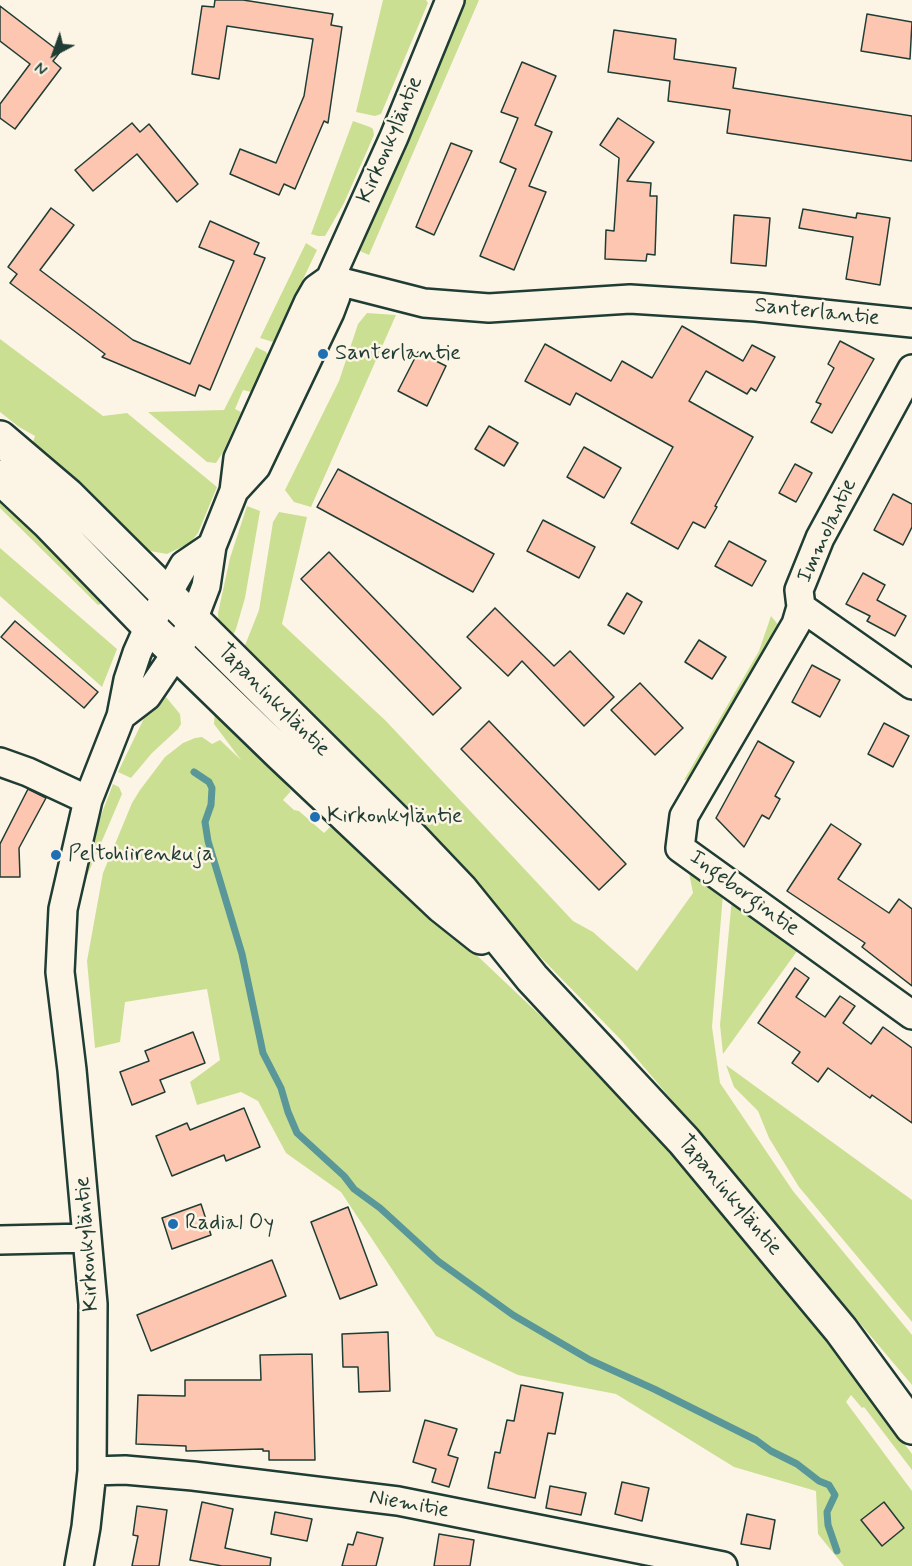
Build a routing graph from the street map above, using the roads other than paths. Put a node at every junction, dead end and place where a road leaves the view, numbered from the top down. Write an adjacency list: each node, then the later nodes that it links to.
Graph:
1 (450, 0): 2 (street, Kirkonkyläntie)
2 (330, 279): 3 (street, Santerlantie); 7 (street, Kirkonkyläntie)
3 (912, 323)
4 (912, 369): 9 (street, Immolantie)
5 (0, 438): 8 (main road, Tapaninkyläntie)
6 (0, 477): 11 (main road, Tapaninkyläntie)
7 (212, 546): 8 (street, Kirkonkyläntie); 10 (street, Kirkonkyläntie)
8 (166, 595): 10 (main road, Tapaninkyläntie); 11 (street, Kirkonkyläntie)
9 (801, 607): 13 (street, Immolantie); 18 (street, Ingeborgintie)
10 (193, 620): 12 (street, Kirkonkyläntie); 17 (main road, Tapaninkyläntie)
11 (149, 626): 12 (main road, Tapaninkyläntie); 14 (street, Kirkonkyläntie)
12 (177, 652): 14 (street, Kirkonkyläntie); 17 (main road, Tapaninkyläntie)
13 (912, 685)
14 (121, 716): 16 (street, Kirkonkyläntie)
15 (0, 762): 16 (street)
16 (88, 800): 19 (street, Kirkonkyläntie)
17 (532, 978): 21 (main road, Tapaninkyläntie)
18 (912, 1015)
19 (87, 1238): 20 (street); 22 (street, Kirkonkyläntie)
20 (0, 1240)
21 (912, 1427)
22 (92, 1471): 23 (street, Niemitie); 24 (street, Kirkonkyläntie)
23 (642, 1558): 25 (street, Niemitie)
24 (79, 1566)
25 (723, 1566)

